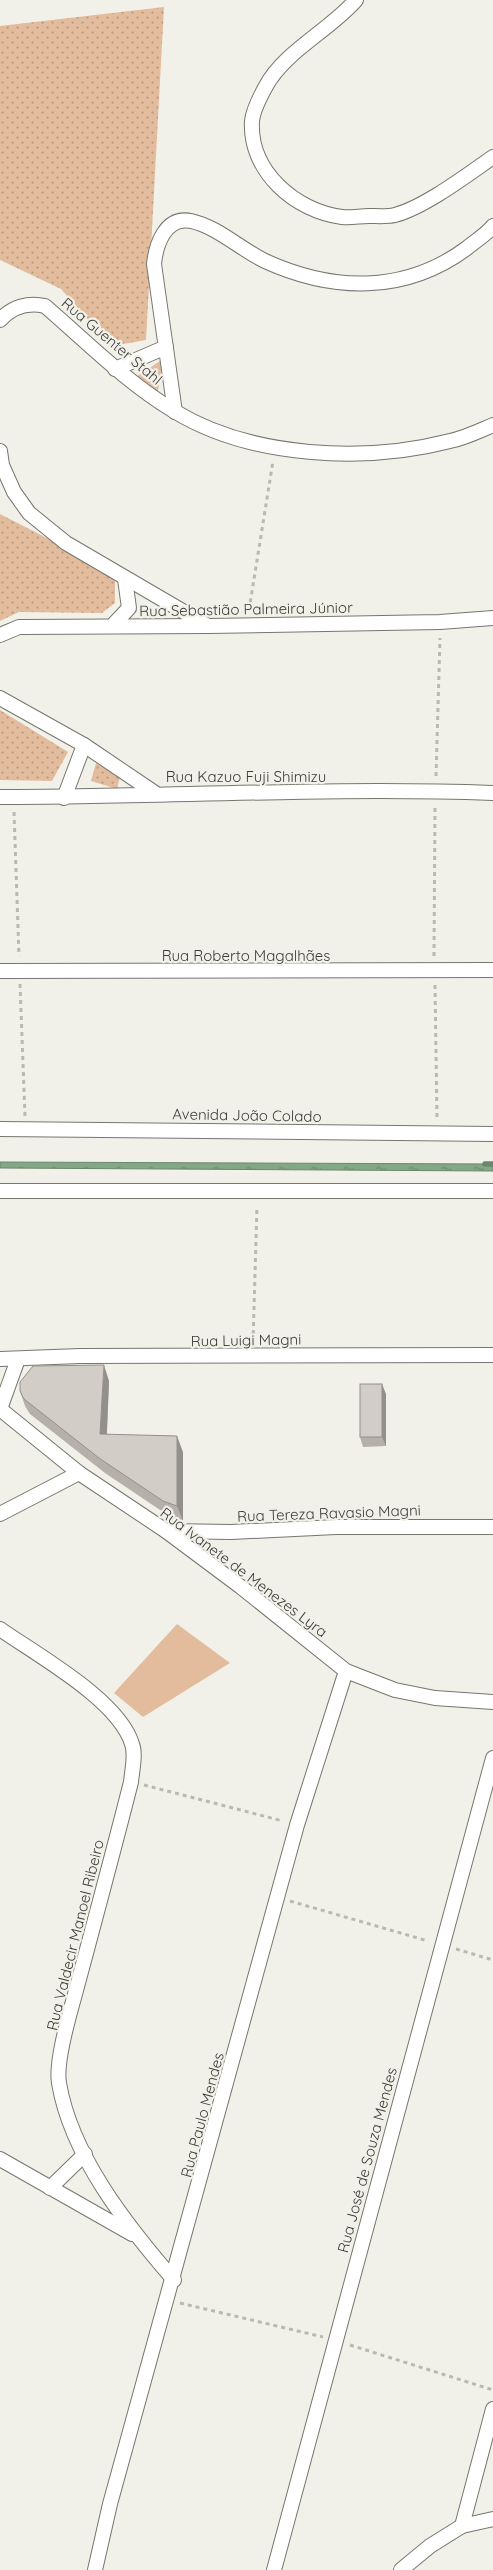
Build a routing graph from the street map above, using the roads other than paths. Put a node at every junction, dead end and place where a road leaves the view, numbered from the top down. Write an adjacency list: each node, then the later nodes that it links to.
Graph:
1 (356, 0): 2 (street)
2 (493, 157)
3 (493, 226): 5 (street)
4 (0, 320): 6 (street, Rua Guenter Stahl)
5 (166, 347): 6 (street); 7 (street)
6 (115, 369): 7 (street, Rua Guenter Stahl)
7 (175, 412): 8 (street, Rua Guenter Stahl)
8 (493, 425)
9 (0, 451): 10 (street)
10 (125, 578): 12 (street); 13 (street)
11 (490, 617): 13 (street, Rua Sebastião Palmeira Júnior)
12 (112, 626): 13 (street, Rua Sebastião Palmeira Júnior); 14 (street, Rua Sebastião Palmeira Júnior)
13 (208, 626)
14 (0, 635)
15 (0, 698): 16 (street)
16 (84, 745): 17 (street); 20 (street)
17 (155, 793): 18 (street, Rua Kazuo Fuji Shimizu); 20 (street, Rua Kazuo Fuji Shimizu)
18 (493, 794)
19 (6, 797): 20 (street, Rua Kazuo Fuji Shimizu)
20 (64, 798)
21 (493, 970): 22 (street, Rua Roberto Magalhães)
22 (0, 971)
23 (0, 1129): 24 (street, Avenida João Colado)
24 (493, 1134)
25 (0, 1191): 26 (street)
26 (493, 1191)
27 (493, 1356): 29 (street, Rua Luigi Magni)
28 (0, 1359): 29 (street, Rua Luigi Magni)
29 (18, 1359): 30 (street)
30 (0, 1409): 31 (street, Rua Ivanete de Menezes Lyra)
31 (78, 1473): 32 (street); 34 (street, Rua Ivanete de Menezes Lyra)
32 (0, 1514)
33 (493, 1527): 34 (street, Rua Tereza Ravasio Magni)
34 (166, 1531): 36 (street, Rua Ivanete de Menezes Lyra)
35 (0, 1629): 39 (street, Rua Valdecir Manoel Ribeiro)
36 (346, 1671): 37 (street, Rua Ivanete de Menezes Lyra); 43 (street, Rua Paulo Mendes)
37 (493, 1702)
38 (493, 1758): 48 (street, Rua José de Souza Mendes)
39 (85, 2154): 41 (street); 42 (street, Rua Valdecir Manoel Ribeiro)
40 (0, 2159): 41 (street)
41 (50, 2188): 42 (street)
42 (135, 2236): 43 (street, Rua Valdecir Manoel Ribeiro)
43 (174, 2280): 47 (street, Rua Paulo Mendes)
44 (493, 2409): 46 (street)
45 (493, 2518): 46 (street)
46 (462, 2526): 49 (street)
47 (95, 2570)
48 (274, 2570)
49 (401, 2570)

